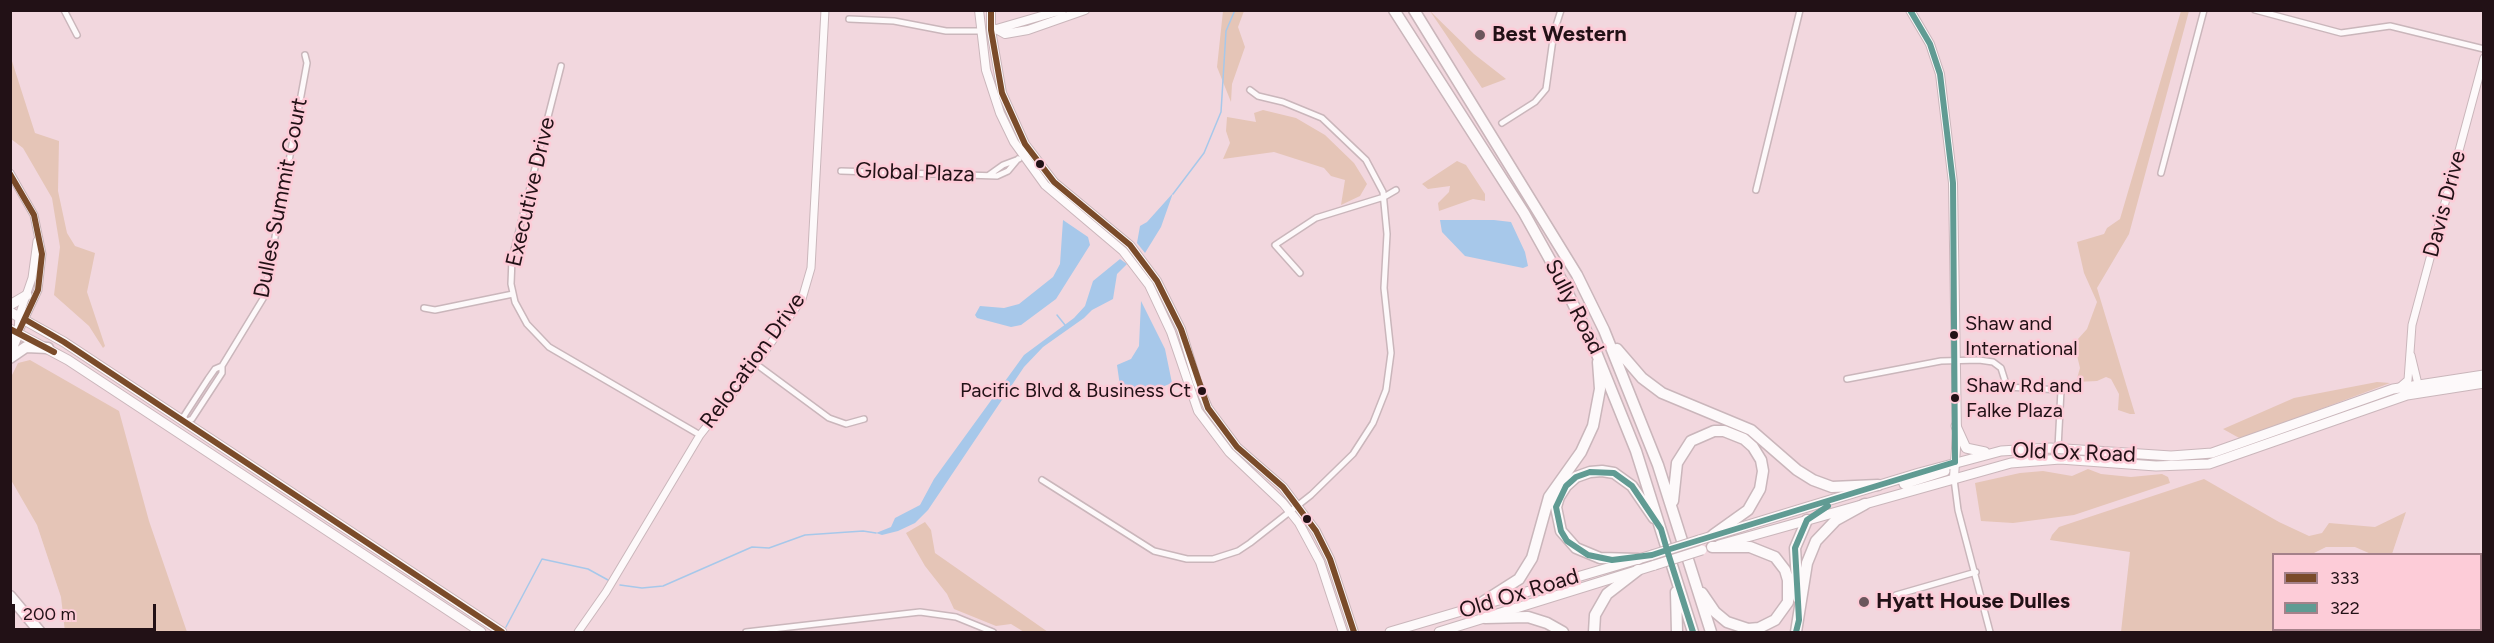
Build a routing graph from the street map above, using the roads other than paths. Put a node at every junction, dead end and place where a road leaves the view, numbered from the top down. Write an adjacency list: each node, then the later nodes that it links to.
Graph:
1 (64, 10): 19 (street)
2 (825, 10): 49 (street, Relocation Drive)
3 (979, 10): 17 (main road)
4 (991, 10): 16 (main road)
5 (1062, 10): 16 (main road)
6 (1085, 10): 16 (main road)
7 (1414, 10): 18 (highway, Sully Road)
8 (1419, 10): 18 (highway)
9 (1561, 10): 25 (street)
10 (1800, 10): 32 (street)
11 (1910, 10): 48 (main road)
12 (2204, 10): 30 (street)
13 (2255, 10): 20 (street)
14 (1395, 14): 43 (highway, Sully Road)
15 (849, 19): 17 (street)
16 (993, 29): 17 (main road); 26 (main road)
17 (980, 31): 27 (main road)
18 (1428, 32): 41 (highway, Sully Road)
19 (77, 35)
20 (2484, 49)
21 (305, 54): 57 (street, Dulles Summit Court)
22 (2484, 58): 45 (street, Davis Drive)
23 (561, 66): 36 (street, Executive Drive)
24 (1250, 90): 33 (street)
25 (1502, 123)
26 (1030, 152): 27 (street, Global Plaza); 68 (main road)
27 (1020, 158): 28 (street, Global Plaza); 69 (main road)
28 (841, 171)
29 (10, 173): 34 (street)
30 (2161, 173)
31 (1396, 190): 33 (street)
32 (1756, 190)
33 (1384, 197): 35 (street); 68 (street)
34 (37, 226): 37 (street); 40 (street)
35 (1300, 273)
36 (513, 294): 39 (street); 60 (street, Executive Drive)
37 (27, 295): 38 (main road); 40 (street)
38 (10, 306)
39 (424, 308)
40 (18, 316): 42 (street); 57 (main road)
41 (1604, 330): 66 (highway); 70 (highway, Sully Road)
42 (14, 331): 44 (main road); 46 (highway)
43 (1594, 347): 72 (highway, Sully Road); 81 (highway)
44 (48, 348): 47 (highway); 59 (main road)
45 (2409, 349): 53 (street, Davis Drive); 54 (street, Davis Drive)
46 (10, 353)
47 (10, 358)
48 (1956, 361): 51 (street); 58 (main road); 61 (street)
49 (756, 364): 56 (street); 60 (street, Relocation Drive)
50 (2484, 375): 53 (main road, Old Ox Road)
51 (1847, 379)
52 (2484, 383): 55 (main road, Old Ox Road)
53 (2418, 384): 54 (main road, Old Ox Road); 55 (main road)
54 (2400, 387): 61 (main road, Old Ox Road)
55 (2407, 395): 64 (main road, Old Ox Road)
56 (864, 419)
57 (185, 422): 59 (street, Dulles Summit Court); 87 (main road)
58 (1956, 426): 62 (main road); 63 (main road)
59 (178, 432): 86 (main road)
60 (700, 435): 82 (street, Relocation Drive)
61 (2058, 448): 62 (main road, Old Ox Road)
62 (1996, 452): 63 (main road, Old Ox Road)
63 (1955, 462): 64 (main road); 66 (main road, Old Ox Road); 71 (main road)
64 (1954, 477): 67 (main road, Old Ox Road); 76 (street)
65 (1042, 480): 69 (street)
66 (1878, 485): 73 (main road, Old Ox Road)
67 (1865, 504): 71 (main road, Old Ox Road); 84 (highway)
68 (1298, 506): 69 (street); 93 (main road)
69 (1291, 512): 92 (main road)
70 (1675, 519): 73 (highway); 77 (highway, Sully Road)
71 (1807, 520): 73 (main road, Old Ox Road); 84 (highway)
72 (1661, 529): 74 (highway); 75 (highway, Sully Road)
73 (1706, 543): 74 (main road, Old Ox Road, bridge); 74 (main road, Old Ox Road, bridge); 77 (highway)
74 (1638, 564): 81 (main road, Old Ox Road); 83 (main road, Old Ox Road); 97 (highway)
75 (1673, 571): 98 (highway); 99 (highway, Sully Road)
76 (1976, 572): 78 (street); 102 (street)
77 (1692, 573): 100 (highway, Sully Road)
78 (1896, 595)
79 (10, 596): 85 (highway)
80 (10, 601): 85 (highway)
81 (1475, 607): 94 (main road, Old Ox Road)
82 (594, 610): 88 (street, Relocation Drive); 89 (street, Relocation Drive)
83 (1485, 618): 95 (main road, Old Ox Road); 96 (highway)
84 (1799, 620): 101 (highway)
85 (39, 633)
86 (481, 633)
87 (502, 633)
88 (578, 633)
89 (583, 633)
90 (746, 633): 91 (street)
91 (993, 633)
92 (1343, 633)
93 (1354, 633)
94 (1390, 633)
95 (1439, 633)
96 (1563, 633)
97 (1594, 633)
98 (1677, 633)
99 (1694, 633)
100 (1711, 633)
101 (1796, 633)
102 (1990, 633)

